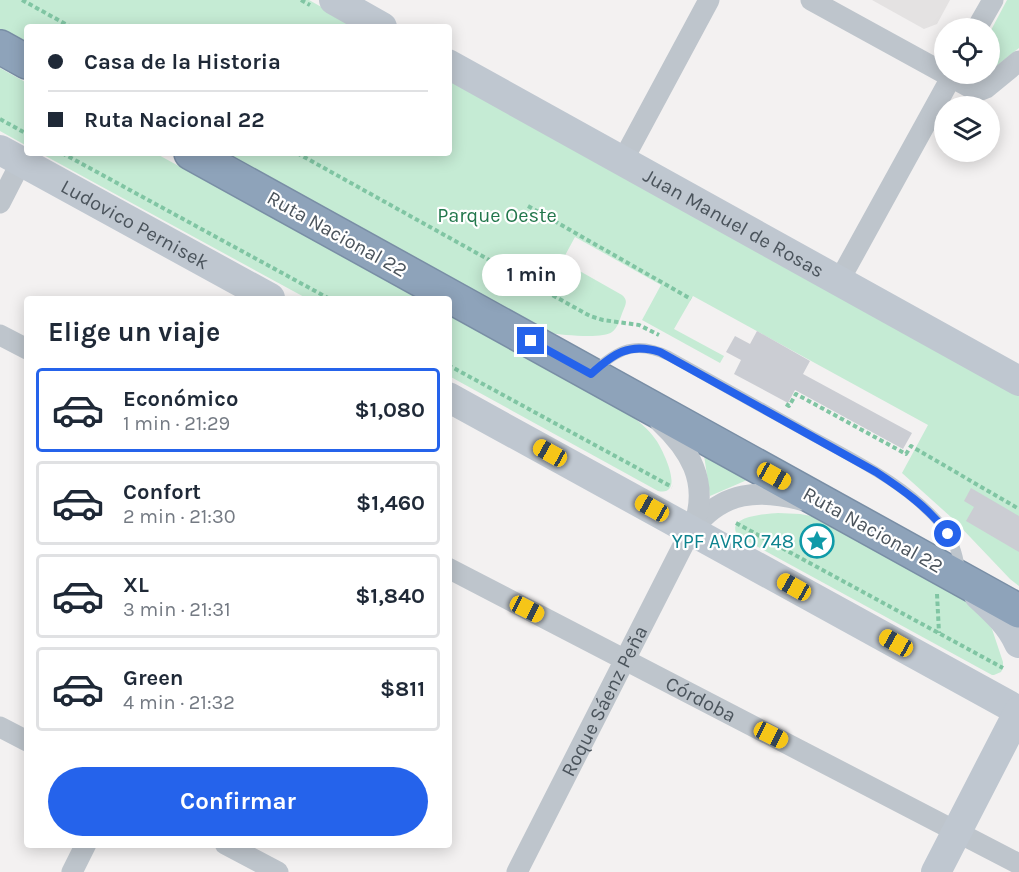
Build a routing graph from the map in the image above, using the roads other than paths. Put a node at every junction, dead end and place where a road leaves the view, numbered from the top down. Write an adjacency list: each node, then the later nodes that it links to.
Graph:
1 (334, 0): 6 (street)
2 (709, 0): 19 (street)
3 (811, 0): 10 (street)
4 (993, 0): 5 (street)
5 (983, 18)
6 (377, 24)
7 (0, 47): 8 (highway)
8 (24, 60)
9 (1019, 61): 12 (street)
10 (934, 65)
11 (452, 66): 19 (street, Juan Manuel de Rosas)
12 (1000, 77)
13 (947, 84): 21 (street)
14 (966, 84): 15 (street)
15 (991, 84)
16 (16, 149): 20 (street)
17 (28, 156): 22 (street, Ludovico Pernisek)
18 (196, 156): 23 (highway, Ruta Nacional 22)
19 (623, 160): 21 (street, Juan Manuel de Rosas)
20 (0, 203)
21 (839, 281): 28 (street, Juan Manuel de Rosas)
22 (267, 296)
23 (450, 296)
24 (452, 297): 27 (highway, Ruta Nacional 22)
25 (0, 335): 26 (street)
26 (24, 347)
27 (591, 374): 29 (highway, Ruta Nacional 22); 34 (lane)
28 (1019, 381)
29 (633, 398): 31 (highway, Ruta Nacional 22); 32 (street)
30 (452, 399): 32 (street)
31 (835, 509): 32 (street); 34 (highway, Ruta Nacional 22)
32 (692, 531): 37 (street, Roque Sáenz Peña); 38 (street)
33 (452, 570): 37 (street, Córdoba)
34 (949, 585): 35 (highway, Ruta Nacional 22); 36 (street)
35 (1019, 611)
36 (1011, 655)
37 (626, 660): 41 (street, Córdoba); 47 (street, Roque Sáenz Peña)
38 (1019, 711): 41 (street)
39 (0, 727): 40 (street)
40 (24, 739)
41 (957, 831): 44 (street, Córdoba); 48 (street)
42 (84, 848): 45 (street)
43 (233, 848): 46 (street)
44 (1019, 864)
45 (72, 872)
46 (278, 872)
47 (516, 872)
48 (936, 872)

